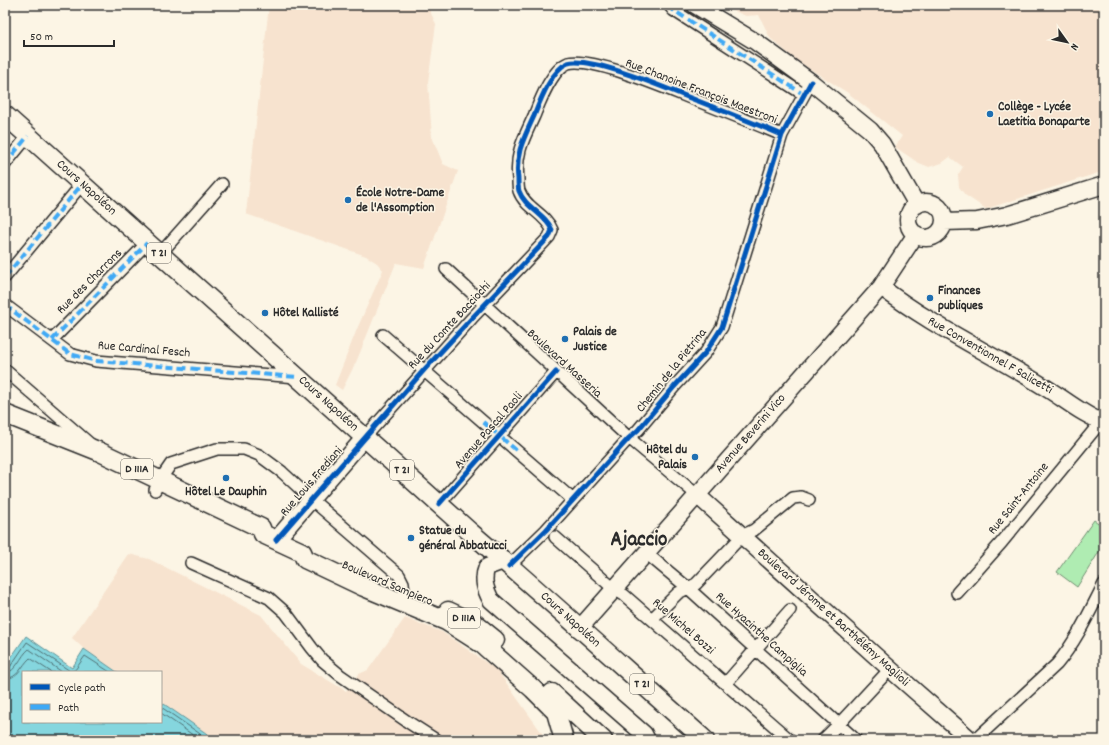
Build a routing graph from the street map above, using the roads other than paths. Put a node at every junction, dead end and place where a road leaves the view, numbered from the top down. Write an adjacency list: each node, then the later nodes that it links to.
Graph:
1 (669, 5): 3 (street)
2 (694, 5): 3 (main road)
3 (802, 85): 5 (street, Chemin de la Pietrina); 11 (main road)
4 (5, 115): 6 (main road, Cours Napoléon / T 21)
5 (782, 135): 13 (street, Rue Chanoine François Maestroni); 32 (street, Chemin de la Pietrina)
6 (28, 136): 7 (street); 8 (main road, Cours Napoléon / T 21)
7 (5, 164)
8 (82, 184): 15 (main road, Cours Napoléon / T 21); 17 (street)
9 (222, 184): 15 (street, Rue des Charrons)
10 (1104, 185): 12 (main road)
11 (917, 205): 12 (main road); 14 (main road)
12 (944, 222): 14 (main road)
13 (552, 230): 20 (street, Rue du Comte Bacciochi)
14 (916, 234): 18 (main road, Avenue Beverini Vico)
15 (154, 248): 22 (street, Rue des Charrons); 26 (main road, Cours Napoléon / T 21)
16 (446, 269): 20 (street, Boulevard Masseria)
17 (5, 277)
18 (881, 287): 28 (main road, Rue Conventionnel F Salicetti); 35 (main road, Avenue Beverini Vico)
19 (5, 305): 22 (street, Rue Cardinal Fesch)
20 (484, 305): 24 (street, Rue du Comte Bacciochi); 25 (street, Boulevard Masseria)
21 (383, 335): 24 (street)
22 (52, 340): 26 (street, Rue Cardinal Fesch)
23 (5, 370): 33 (street)
24 (424, 370): 30 (street, Rue du Comte Bacciochi); 31 (street)
25 (556, 372): 31 (street, Avenue Pascal Paoli); 32 (street, Boulevard Masseria)
26 (297, 376): 30 (main road, Cours Napoléon / T 21)
27 (5, 414): 33 (main road, Boulevard Sampiero / D 111A)
28 (1103, 420): 51 (street, Rue Saint-Antoine)
29 (5, 426): 34 (main road, Boulevard Sampiero / D 111A)
30 (365, 437): 36 (main road, Rue Louis Frediani); 39 (main road, Cours Napoléon / T 21)
31 (500, 437): 37 (street); 39 (street, Avenue Pascal Paoli)
32 (629, 438): 35 (street, Boulevard Masseria); 37 (street, Chemin de la Pietrina)
33 (98, 451): 34 (main road, Boulevard Sampiero / D 111A)
34 (158, 485): 36 (street); 41 (main road, Boulevard Sampiero / D 111A)
35 (697, 495): 40 (main road, Boulevard Jérome et Barthélémy Maglioli); 44 (main road, Avenue Beverini Vico)
36 (311, 499): 41 (main road, Rue Louis Frediani); 50 (street)
37 (572, 499): 46 (street, Chemin de la Pietrina)
38 (809, 500): 40 (street)
39 (439, 504): 46 (main road, Cours Napoléon / T 21)
40 (742, 536): 48 (street); 56 (main road, Boulevard Jérome et Barthélémy Maglioli)
41 (270, 537): 43 (main road, Boulevard Sampiero / D 111A)
42 (555, 537): 49 (street, Rue Michel Bozzi)
43 (302, 552): 50 (main road, Boulevard Sampiero / D 111A); 61 (main road, Boulevard Sampiero / D 111A)
44 (646, 553): 48 (street, Rue Hyacinthe Campiglia); 49 (main road, Avenue Beverini Vico)
45 (191, 563): 60 (street)
46 (506, 564): 54 (main road, Cours Napoléon / T 21); 62 (main road)
47 (1104, 584): 68 (street)
48 (688, 588): 53 (street); 55 (street, Rue Hyacinthe Campiglia)
49 (614, 589): 53 (street, Rue Michel Bozzi); 54 (main road, Avenue Beverini Vico)
50 (404, 591): 59 (main road, Boulevard Sampiero / D 111A)
51 (957, 593)
52 (790, 610): 55 (street)
53 (652, 619): 57 (street, Rue Michel Bozzi)
54 (579, 628): 63 (main road, Cours Napoléon / T 21)
55 (756, 649): 57 (street); 58 (street, Rue Hyacinthe Campiglia)
56 (890, 669): 58 (street); 67 (main road, Boulevard Jérome et Barthélémy Maglioli)
57 (726, 683): 64 (street, Rue Michel Bozzi)
58 (839, 724): 65 (street); 66 (street, Rue Hyacinthe Campiglia)
59 (594, 738)
60 (436, 740)
61 (564, 740)
62 (647, 740)
63 (705, 740)
64 (790, 740)
65 (823, 740)
66 (856, 740)
67 (971, 740)
68 (975, 740)

